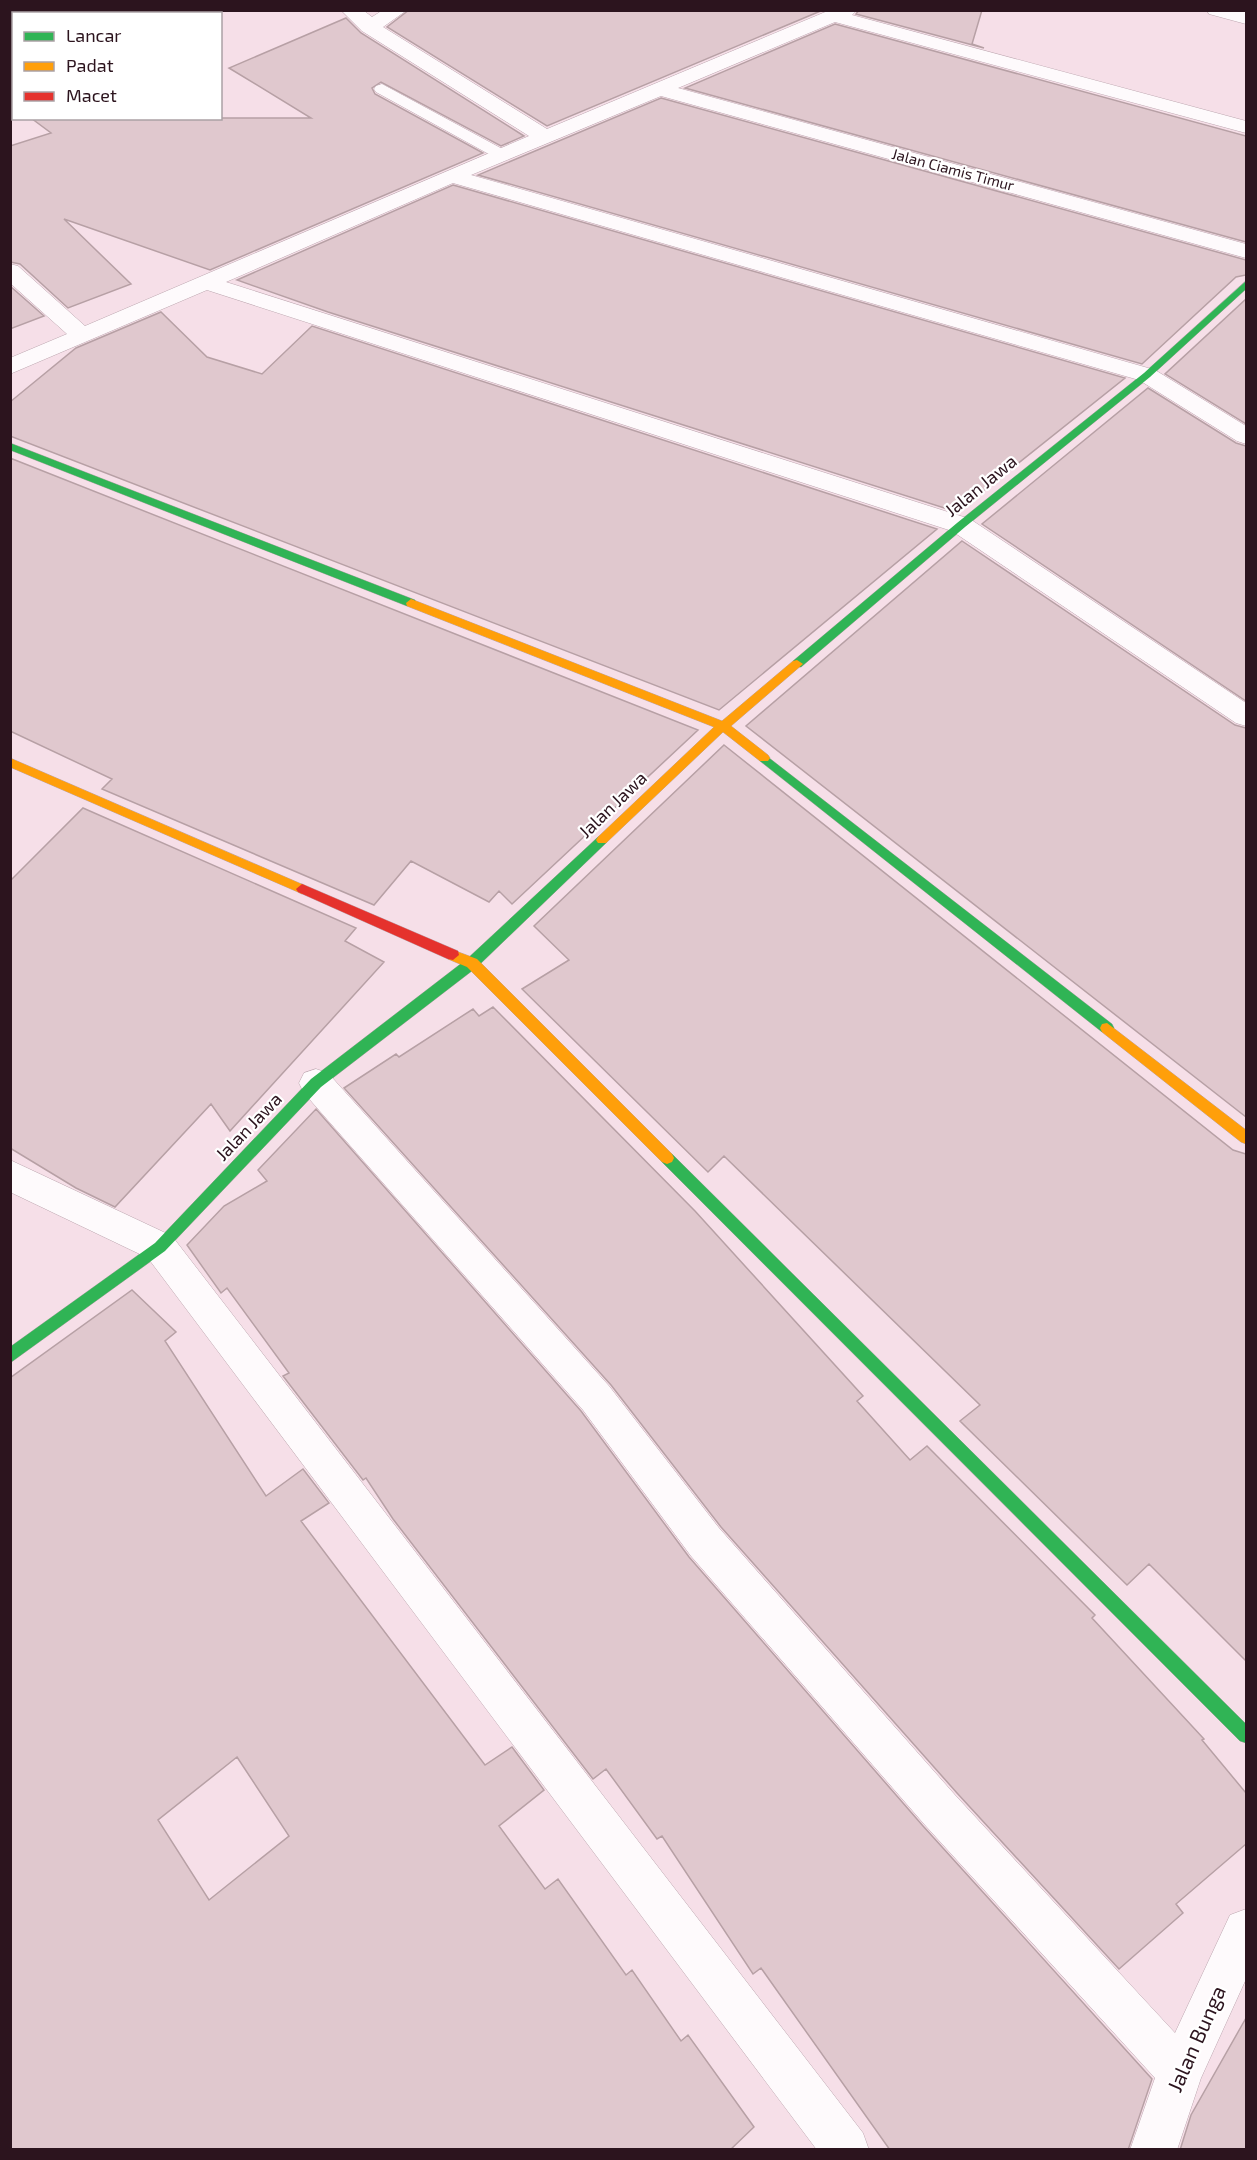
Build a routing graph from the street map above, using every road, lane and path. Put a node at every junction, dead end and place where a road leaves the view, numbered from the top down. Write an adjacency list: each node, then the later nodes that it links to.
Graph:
1 (350, 10): 6 (street)
2 (398, 10): 6 (street)
3 (1216, 10): 5 (street)
4 (841, 13): 8 (street); 9 (street)
5 (1246, 18)
6 (369, 27): 10 (street)
7 (382, 89): 11 (lane)
8 (659, 89): 10 (street); 13 (street, Jalan Ciamis Timur)
9 (1246, 127)
10 (546, 137): 11 (street)
11 (501, 155): 12 (street)
12 (451, 176): 15 (street); 19 (street)
13 (1246, 251)
14 (10, 271): 17 (street)
15 (208, 283): 17 (street); 22 (street)
16 (1246, 284): 19 (street, Jalan Jawa)
17 (82, 336): 18 (street)
18 (10, 367)
19 (1147, 375): 20 (street); 22 (street, Jalan Jawa)
20 (1246, 436)
21 (10, 446): 24 (street)
22 (961, 525): 23 (street); 24 (street, Jalan Jawa)
23 (1246, 716)
24 (723, 726): 26 (street, Jalan Jawa); 28 (street)
25 (10, 762): 26 (street)
26 (472, 963): 27 (street, Jalan Jawa); 32 (street)
27 (316, 1083): 30 (street, Jalan Jawa); 34 (street)
28 (1246, 1138)
29 (10, 1175): 30 (street)
30 (160, 1247): 31 (street, Jalan Jawa); 35 (street)
31 (10, 1356)
32 (1246, 1735)
33 (1246, 1931): 34 (street, Jalan Bunga)
34 (1180, 2072): 36 (street, Jalan Bunga)
35 (846, 2150)
36 (1153, 2150)

